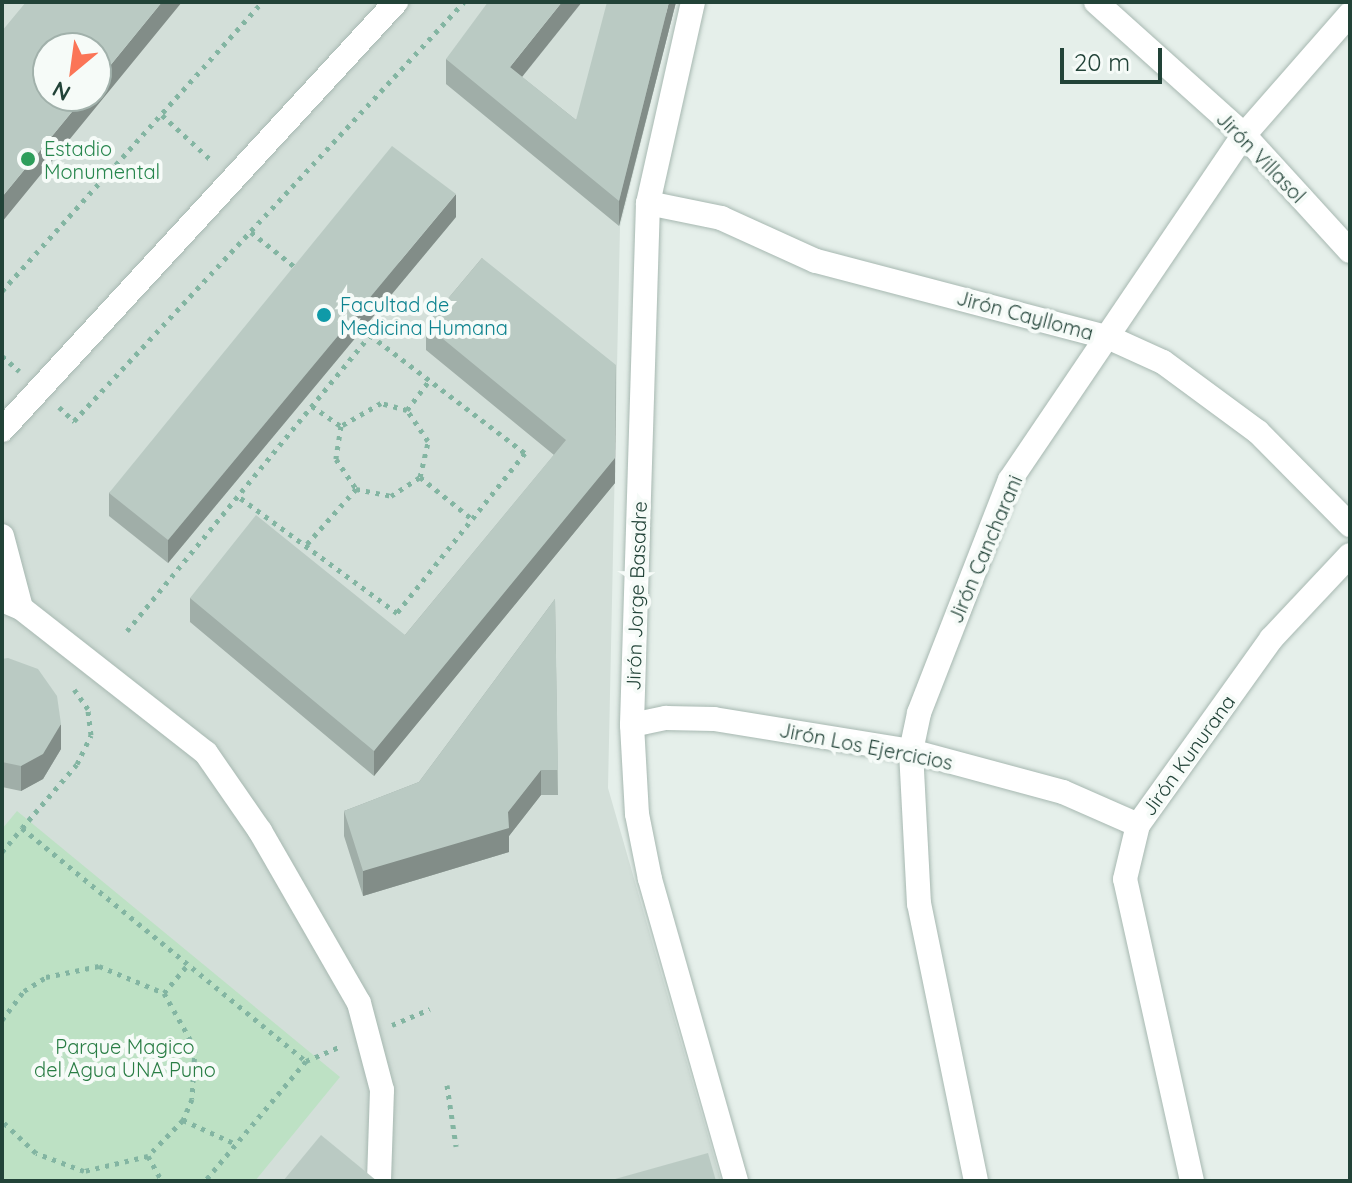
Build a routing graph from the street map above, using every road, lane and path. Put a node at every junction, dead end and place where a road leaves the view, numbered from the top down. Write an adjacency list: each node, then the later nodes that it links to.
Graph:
1 (262, 2): 7 (path)
2 (396, 2): 9 (street)
3 (464, 2): 11 (path)
4 (693, 2): 10 (street, Jirón Jorge Basadre)
5 (1096, 2): 8 (street, Jirón Villasol)
6 (1350, 14): 8 (street, Jirón Cancharani)
7 (162, 115): 9 (path); 14 (path)
8 (1244, 135): 12 (street, Jirón Villasol); 15 (street, Jirón Cancharani)
9 (233, 180): 21 (street)
10 (648, 203): 15 (street, Jirón Caylloma); 33 (street, Jirón Jorge Basadre)
11 (251, 232): 13 (path); 19 (path)
12 (1350, 251)
13 (295, 267)
14 (2, 291)
15 (1110, 338): 26 (street, Jirón Caylloma); 34 (street, Jirón Cancharani)
16 (430, 380): 17 (path); 18 (path); 25 (path)
17 (312, 406): 20 (path); 24 (path)
18 (407, 410): 20 (path); 22 (path)
19 (74, 421)
20 (341, 426): 23 (path)
21 (2, 430)
22 (420, 477): 23 (path); 25 (path)
23 (356, 489): 28 (path)
24 (238, 496): 28 (path); 31 (path)
25 (472, 519): 28 (path)
26 (1350, 525)
27 (2, 536): 30 (street)
28 (307, 544)
29 (1350, 555): 35 (street, Jirón Kunurana)
30 (12, 604): 49 (street)
31 (127, 631)
32 (71, 686): 36 (path)
33 (632, 725): 34 (street, Jirón Los Ejercicios); 50 (street, Jirón Jorge Basadre)
34 (911, 751): 35 (street, Jirón Los Ejercicios); 51 (street, Jirón Cancharani)
35 (1138, 825): 52 (street, Jirón Kunurana)
36 (22, 828): 37 (path); 38 (path)
37 (2, 852)
38 (189, 963): 39 (path); 44 (path)
39 (164, 993): 40 (path); 42 (path)
40 (2, 1020)
41 (447, 1085): 45 (path)
42 (183, 1120): 44 (path); 46 (path)
43 (2, 1121): 46 (path)
44 (236, 1144): 48 (path)
45 (456, 1146)
46 (148, 1156): 47 (path)
47 (162, 1181)
48 (205, 1181)
49 (379, 1181)
50 (736, 1181)
51 (976, 1181)
52 (1192, 1181)

